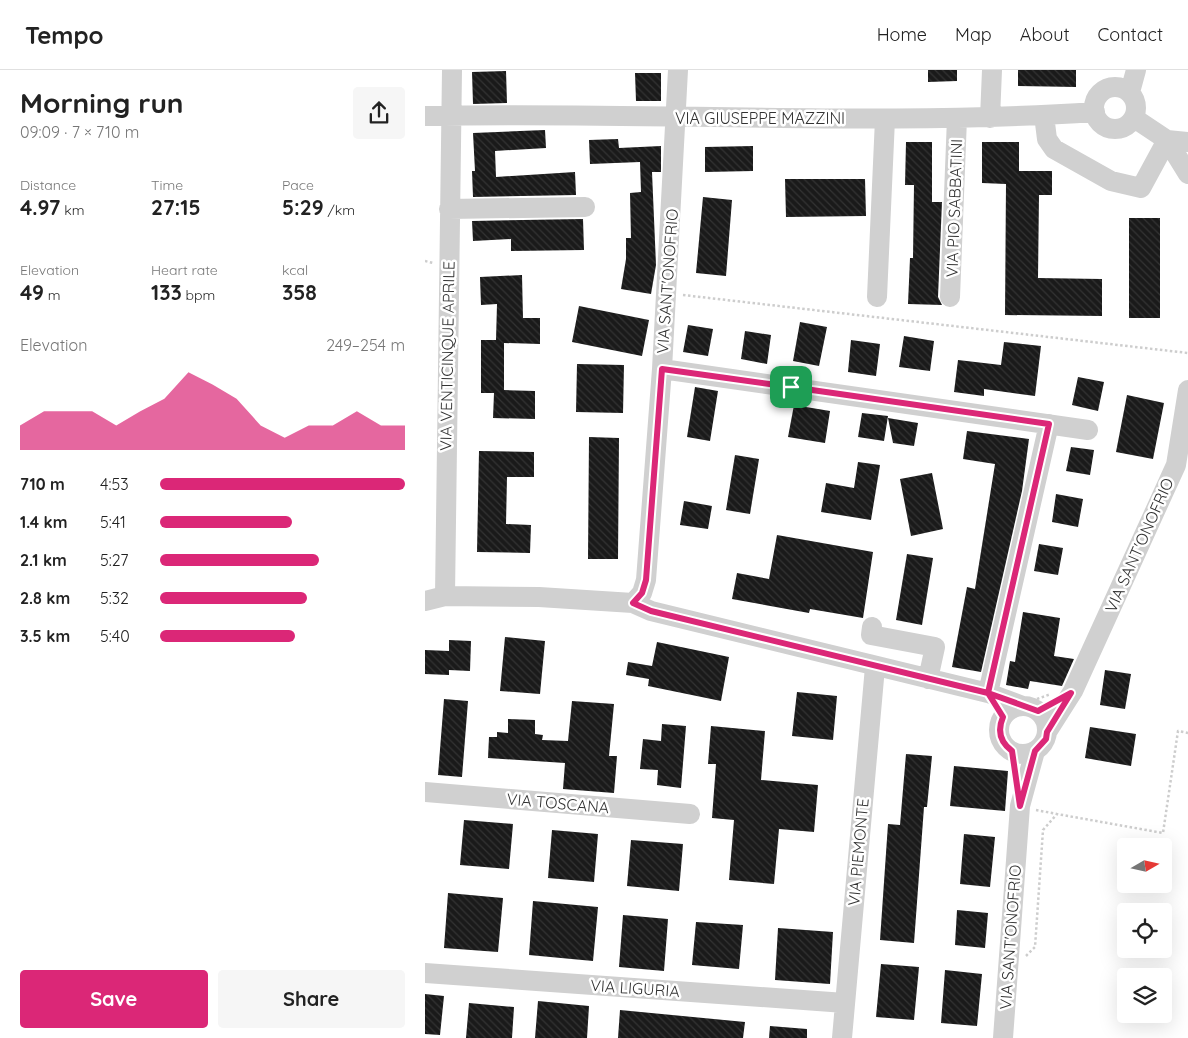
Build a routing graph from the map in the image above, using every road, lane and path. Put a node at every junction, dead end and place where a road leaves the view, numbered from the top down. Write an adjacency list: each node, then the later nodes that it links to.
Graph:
1 (452, 70): 7 (street, VIA VENTICINQUE APRILE)
2 (678, 70): 10 (street, VIA SANT'ONOFRIO)
3 (992, 70): 12 (street)
4 (1137, 70): 5 (street)
5 (1120, 83): 6 (street); 13 (street)
6 (1095, 112): 9 (street, VIA GIUSEPPE MAZZINI); 13 (street)
7 (451, 115): 8 (street, VIA GIUSEPPE MAZZINI); 10 (street, VIA GIUSEPPE MAZZINI); 19 (street, VIA VENTICINQUE APRILE)
8 (425, 116)
9 (1044, 116): 12 (street, VIA GIUSEPPE MAZZINI); 15 (street)
10 (677, 118): 14 (street, VIA GIUSEPPE MAZZINI); 26 (street, VIA SANT'ONOFRIO)
11 (957, 118): 12 (street, VIA GIUSEPPE MAZZINI); 14 (street, VIA GIUSEPPE MAZZINI); 24 (street, VIA PIO SABBATINI)
12 (989, 118)
13 (1134, 118): 15 (street)
14 (885, 119): 23 (street)
15 (1167, 140): 16 (street); 17 (street)
16 (1188, 142)
17 (1188, 174)
18 (585, 207): 19 (street)
19 (449, 209): 30 (street, VIA VENTICINQUE APRILE)
20 (425, 261): 21 (path)
21 (434, 263)
22 (676, 294): 25 (path)
23 (877, 297)
24 (950, 297)
25 (1188, 353)
26 (662, 369): 28 (street); 32 (street, VIA SANT'ONOFRIO)
27 (1188, 390): 37 (street, VIA SANT'ONOFRIO)
28 (1049, 424): 29 (street); 36 (street)
29 (1089, 430)
30 (445, 596): 31 (street); 32 (street)
31 (425, 601)
32 (633, 603): 34 (street)
33 (872, 627): 35 (street)
34 (875, 667): 35 (street); 50 (street, VIA PIEMONTE)
35 (927, 679): 36 (street)
36 (988, 693): 38 (street); 39 (street)
37 (1071, 693): 38 (street); 40 (street, VIA SANT'ONOFRIO)
38 (1030, 708): 39 (street); 40 (street)
39 (1003, 717): 42 (street, VIA SANT'ONOFRIO)
40 (1047, 732): 43 (street, VIA SANT'ONOFRIO)
41 (1188, 733): 47 (path)
42 (1012, 751): 43 (street); 45 (street, VIA SANT'ONOFRIO)
43 (1035, 751): 45 (street, VIA SANT'ONOFRIO)
44 (425, 792): 46 (street, VIA TOSCANA)
45 (1029, 808): 47 (path); 49 (street, VIA SANT'ONOFRIO)
46 (690, 814)
47 (1057, 814): 49 (path)
48 (425, 973): 50 (street, VIA LIGURIA)
49 (1007, 974): 52 (street, VIA SANT'ONOFRIO)
50 (845, 1003): 51 (street, VIA PIEMONTE)
51 (842, 1038)
52 (1003, 1038)

